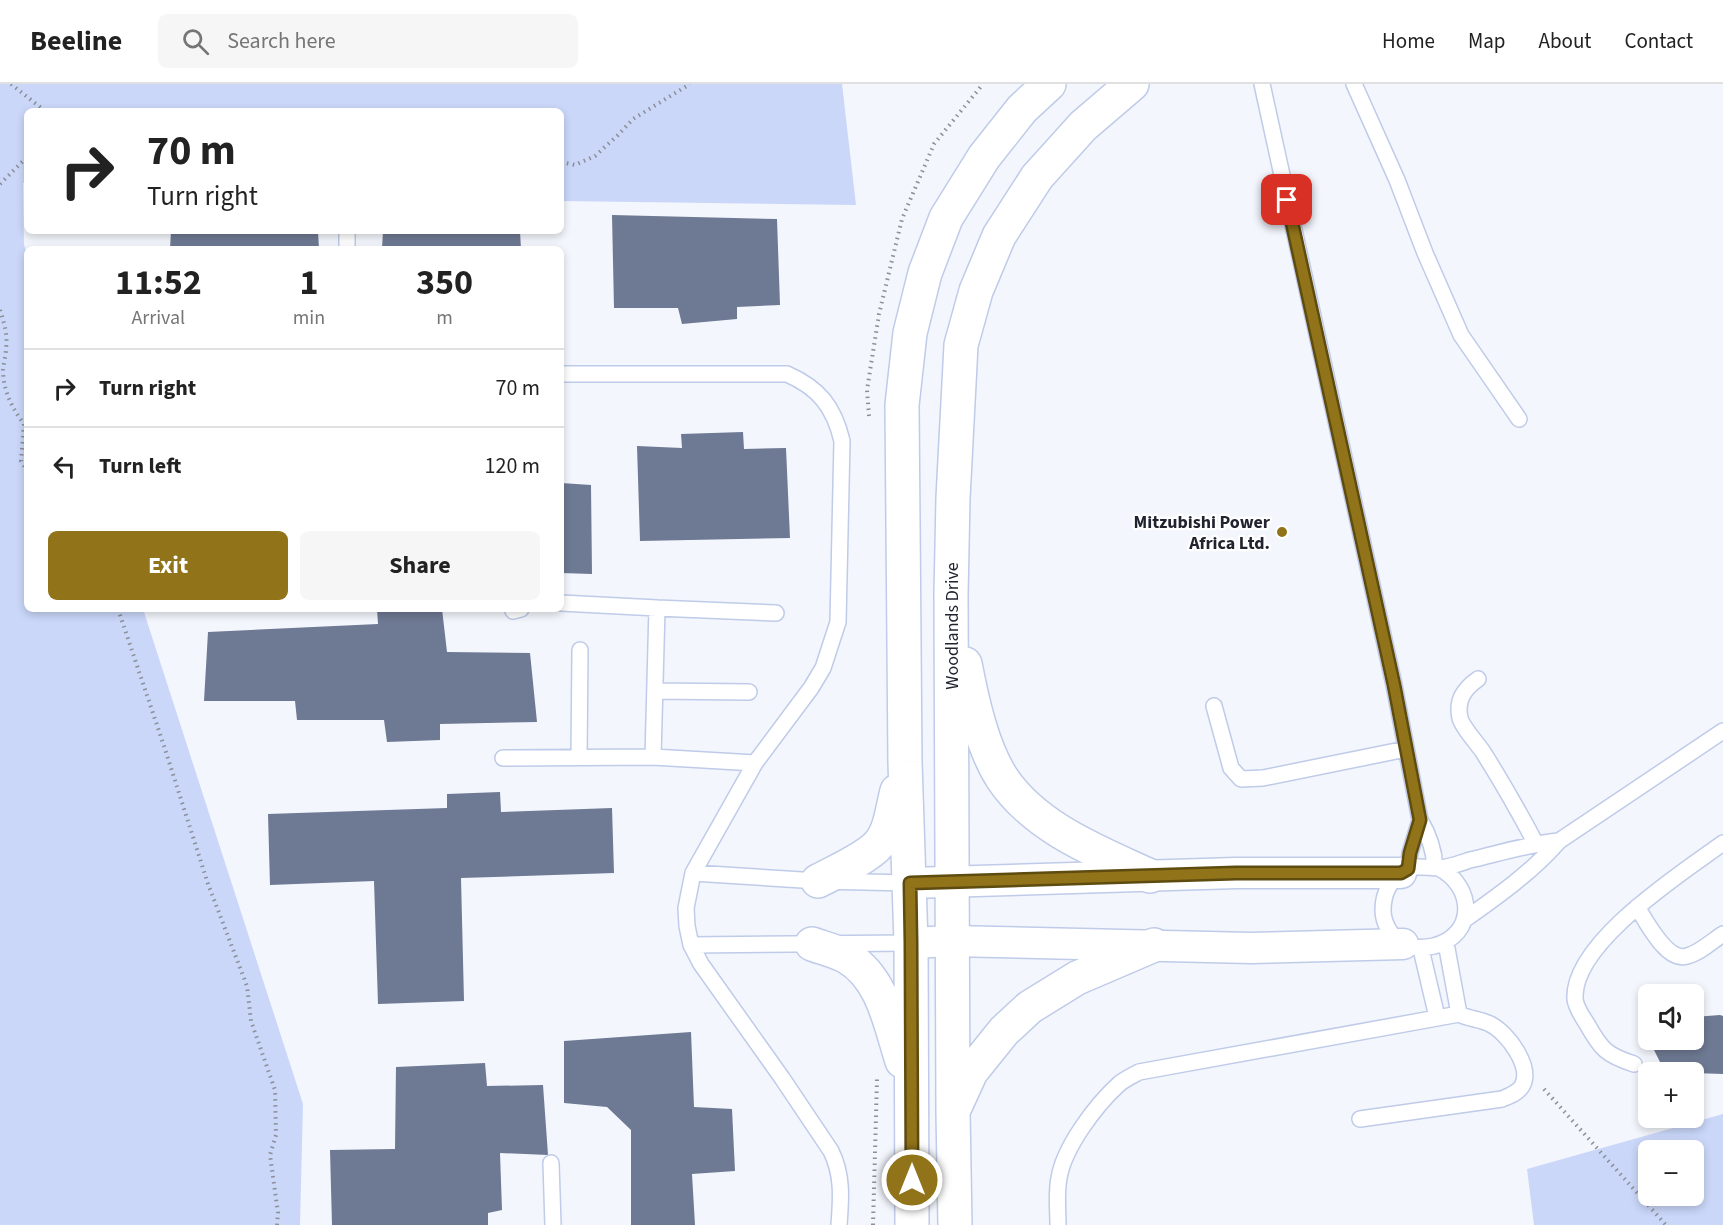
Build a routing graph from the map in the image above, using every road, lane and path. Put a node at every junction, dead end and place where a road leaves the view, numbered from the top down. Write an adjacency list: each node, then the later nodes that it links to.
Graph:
1 (11, 84): 7 (path)
2 (690, 84): 9 (path)
3 (1049, 84): 32 (main road)
4 (1132, 84): 17 (main road, Woodlands Drive)
5 (1262, 84): 28 (lane)
6 (1354, 84): 13 (lane)
7 (41, 108)
8 (24, 160): 10 (path)
9 (564, 163)
10 (0, 183)
11 (0, 310): 14 (path)
12 (564, 374): 33 (lane)
13 (1518, 419)
14 (24, 424)
15 (24, 424): 16 (path)
16 (24, 466)
17 (951, 595): 41 (main road); 43 (main road, Woodlands Drive)
18 (564, 603): 19 (lane)
19 (657, 609): 21 (lane); 24 (lane)
20 (119, 612): 64 (path)
21 (776, 613)
22 (580, 650): 29 (lane)
23 (1478, 679): 36 (lane)
24 (655, 692): 25 (lane); 30 (lane)
25 (748, 692)
26 (1214, 706): 28 (lane)
27 (1723, 731): 35 (lane)
28 (1406, 749): 34 (lane)
29 (579, 757): 30 (lane); 31 (lane)
30 (653, 757): 33 (lane)
31 (503, 758)
32 (905, 762): 42 (main road); 44 (main road)
33 (755, 763): 40 (lane)
34 (1420, 820): 38 (lane); 39 (lane)
35 (1559, 841): 36 (lane); 46 (lane)
36 (1536, 843): 38 (lane)
37 (1723, 843): 45 (lane)
38 (1437, 868): 39 (lane); 46 (lane)
39 (1405, 871): 41 (street); 54 (lane)
40 (693, 873): 42 (lane); 52 (lane)
41 (1150, 876): 43 (street)
42 (818, 881): 44 (lane)
43 (952, 882): 44 (street); 48 (main road, Woodlands Drive)
44 (910, 883): 49 (main road)
45 (1636, 907): 47 (lane); 57 (lane)
46 (1464, 920): 50 (lane)
47 (1723, 934)
48 (952, 940): 49 (street); 53 (street); 61 (main road, Woodlands Drive)
49 (911, 943): 51 (lane); 60 (main road)
50 (1446, 943): 54 (lane); 55 (lane)
51 (812, 944): 52 (lane); 60 (main road)
52 (691, 945): 66 (lane)
53 (1154, 945): 54 (street); 61 (main road)
54 (1412, 946): 56 (lane)
55 (1459, 1014): 56 (lane); 58 (lane)
56 (1437, 1017): 70 (lane)
57 (1634, 1064)
58 (1523, 1065): 62 (lane); 71 (path)
59 (878, 1070): 67 (path)
60 (912, 1091): 68 (main road)
61 (953, 1112): 69 (main road, Woodlands Drive)
62 (1359, 1119)
63 (550, 1163): 65 (lane)
64 (276, 1225)
65 (553, 1225)
66 (839, 1225)
67 (873, 1225)
68 (912, 1225)
69 (955, 1225)
70 (1058, 1225)
71 (1666, 1225)

